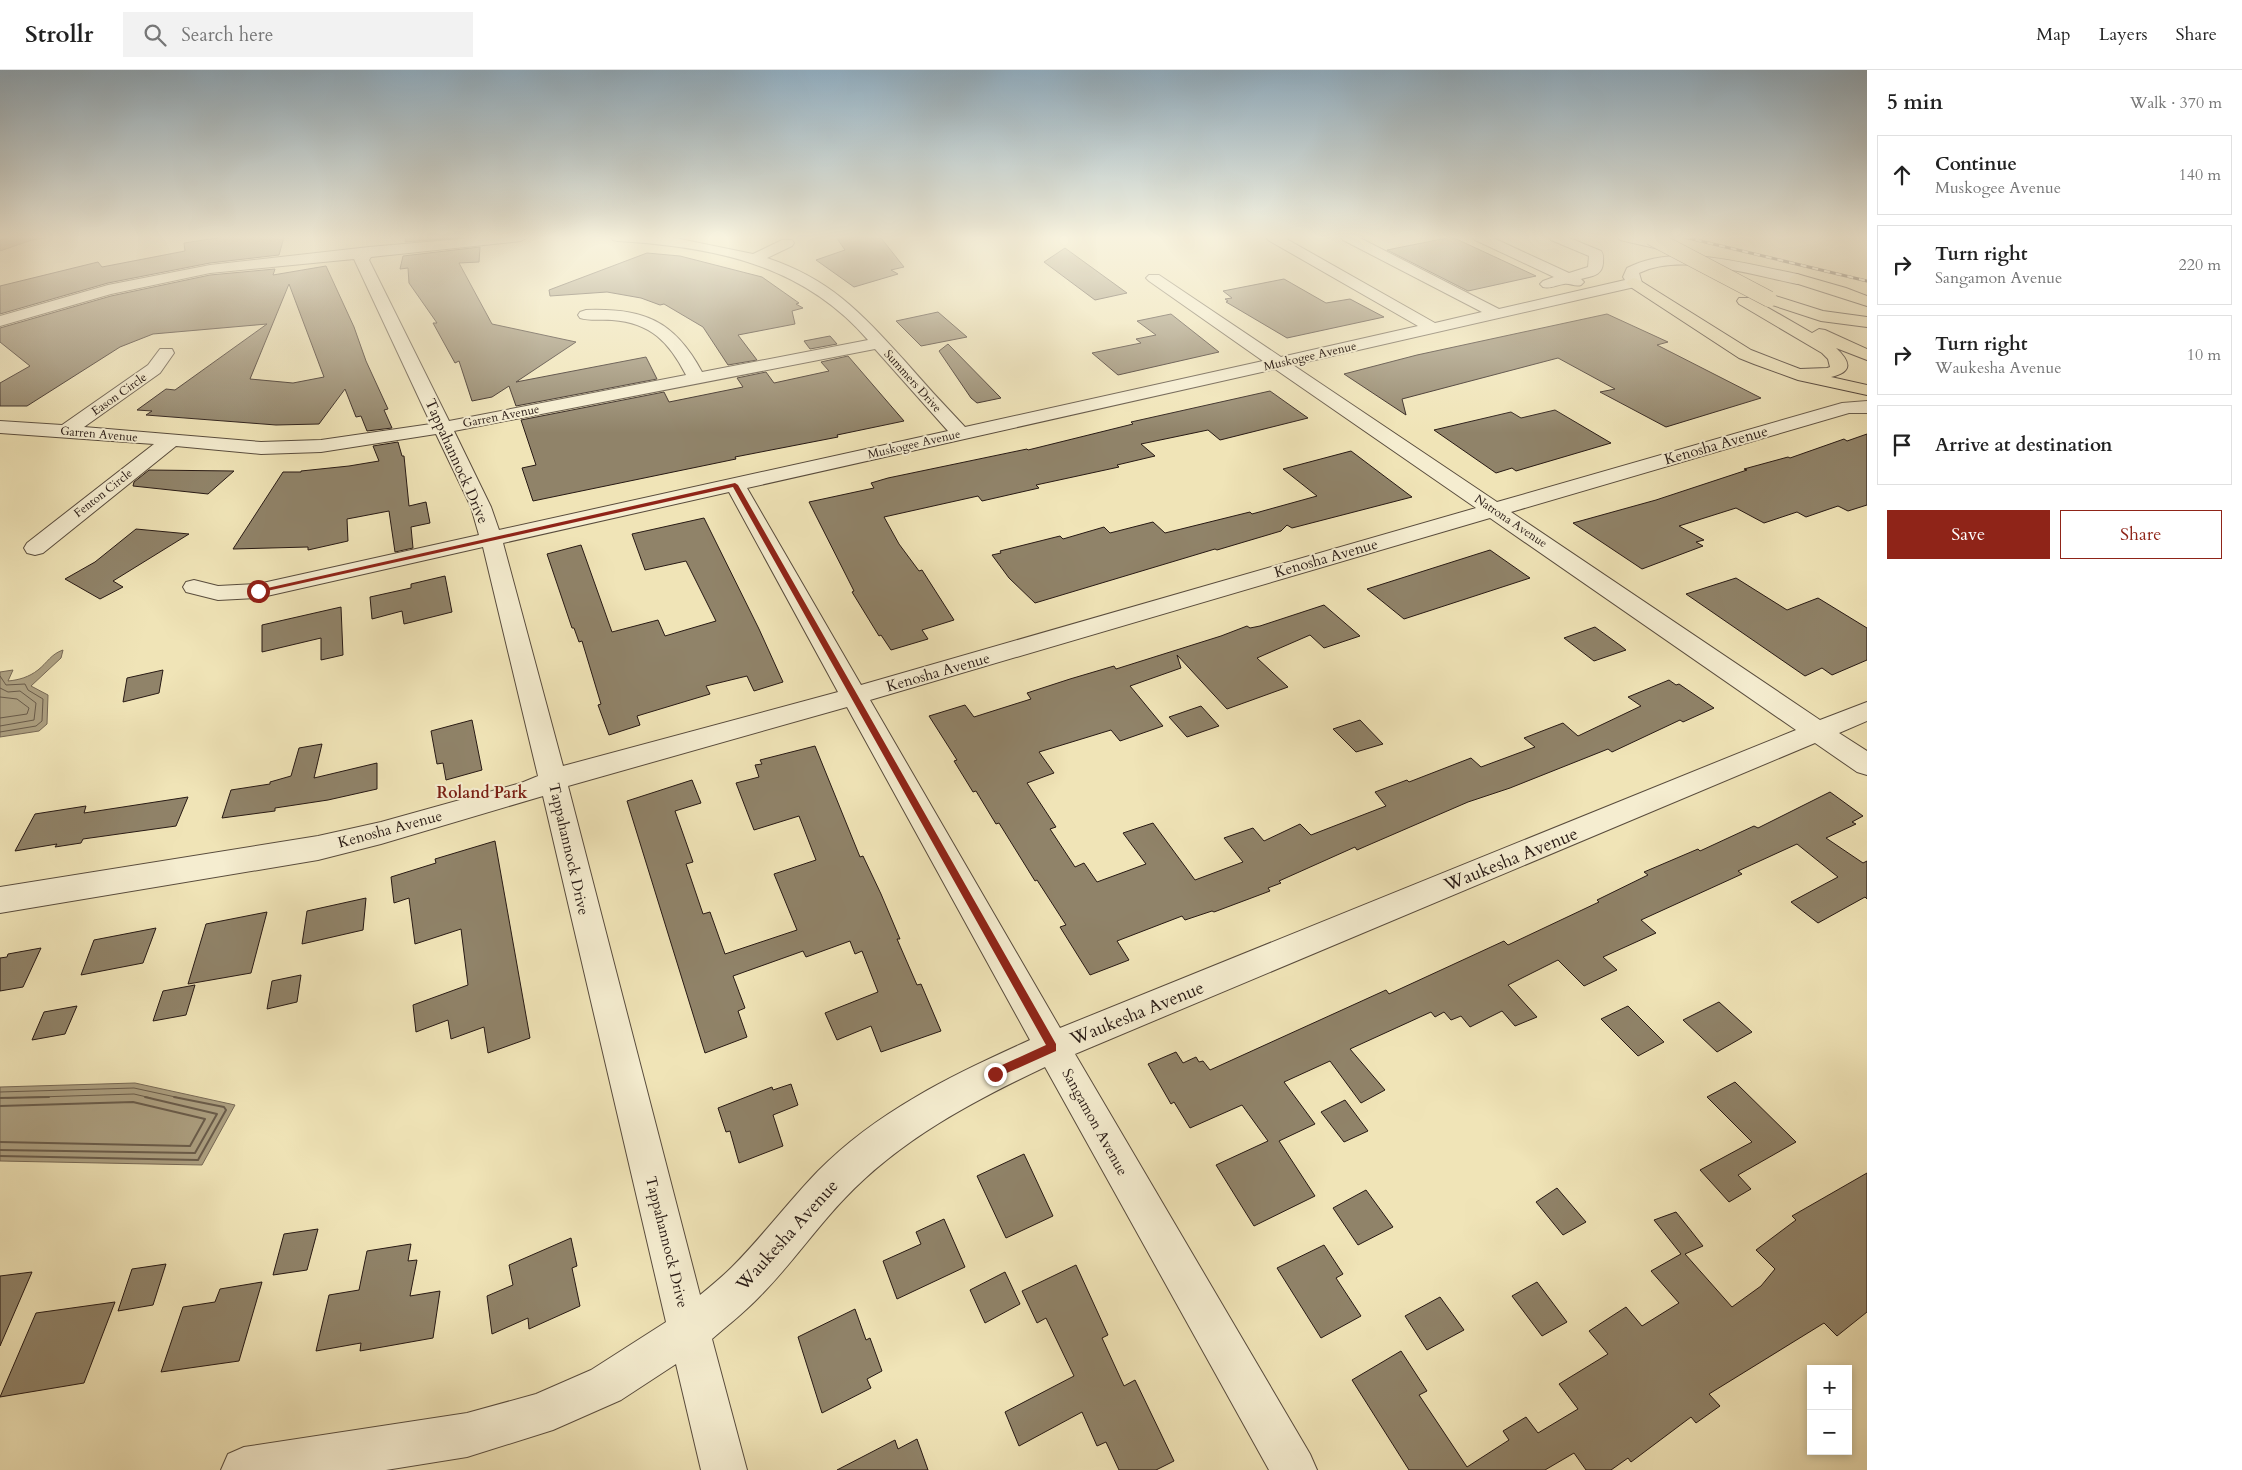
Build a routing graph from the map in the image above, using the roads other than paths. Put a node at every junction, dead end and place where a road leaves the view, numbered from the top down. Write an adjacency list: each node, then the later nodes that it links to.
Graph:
1 (65, 302): 15 (street)
2 (382, 302): 27 (street, Tappahannock Drive)
3 (838, 302): 18 (street, Summers Drive)
4 (1190, 302): 22 (street, Natrona Avenue)
5 (1387, 302): 17 (street)
6 (1476, 302): 13 (street)
7 (1520, 302): 13 (street, Muskogee Avenue)
8 (1677, 302): 23 (highway)
9 (1747, 302): 23 (highway)
10 (1748, 302): 21 (highway)
11 (1776, 302): 19 (highway)
12 (1779, 302): 16 (highway)
13 (1495, 306): 17 (street, Muskogee Avenue)
14 (586, 315): 24 (street)
15 (0, 321)
16 (1867, 322)
17 (1434, 329): 22 (street, Muskogee Avenue)
18 (879, 343): 24 (street, Garren Avenue); 30 (street, Summers Drive)
19 (1867, 345)
20 (166, 353): 29 (street, Eason Circle)
21 (1867, 355)
22 (1279, 363): 30 (street, Muskogee Avenue); 33 (street, Natrona Avenue)
23 (1779, 368): 25 (highway)
24 (696, 378): 27 (street, Garren Avenue)
25 (1867, 390)
26 (1867, 407): 33 (street, Kenosha Avenue)
27 (441, 427): 31 (street, Garren Avenue); 34 (street, Tappahannock Drive)
28 (0, 428): 29 (street, Garren Avenue)
29 (66, 430): 31 (street, Garren Avenue)
30 (962, 434): 32 (street, Muskogee Avenue)
31 (172, 440): 35 (street, Fenton Circle)
32 (735, 485): 34 (street, Muskogee Avenue); 37 (street, Sangamon Avenue)
33 (1494, 510): 37 (street, Kenosha Avenue); 39 (street, Natrona Avenue)
34 (492, 539): 36 (street, Muskogee Avenue); 41 (street, Tappahannock Drive)
35 (35, 548)
36 (194, 587)
37 (854, 696): 41 (street, Kenosha Avenue); 43 (street, Sangamon Avenue)
38 (1867, 711): 39 (street, Waukesha Avenue)
39 (1819, 732): 40 (street, Natrona Avenue); 43 (street, Waukesha Avenue)
40 (1867, 765)
41 (553, 780): 42 (street, Kenosha Avenue); 44 (street, Tappahannock Drive)
42 (0, 900)
43 (1053, 1047): 44 (street, Waukesha Avenue); 48 (street, Sangamon Avenue)
44 (690, 1331): 45 (street, Waukesha Avenue); 47 (street, Tappahannock Drive)
45 (300, 1465): 46 (street, Waukesha Avenue)
46 (244, 1470)
47 (724, 1470)
48 (1294, 1470)

